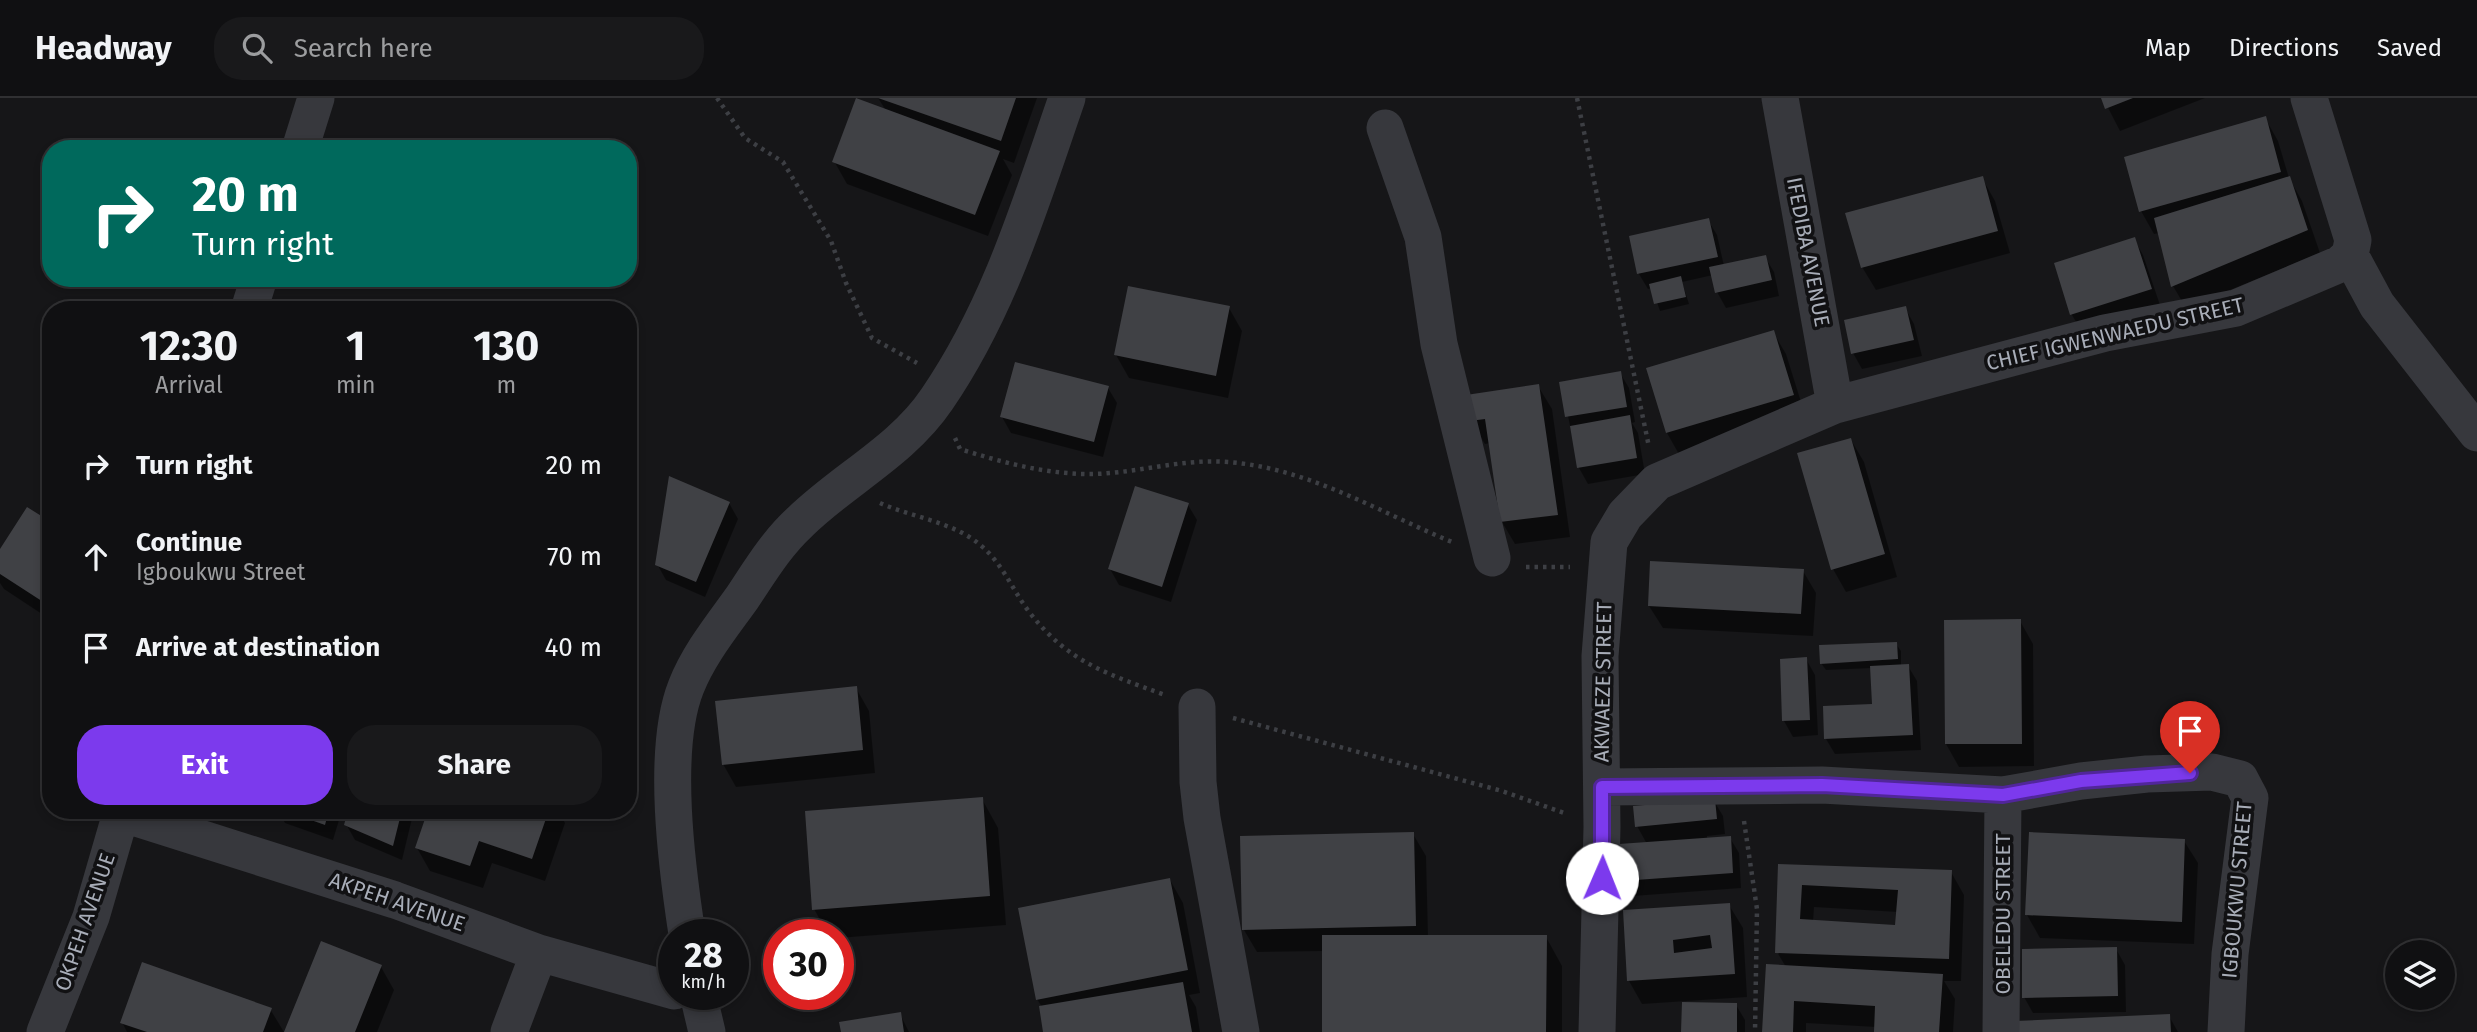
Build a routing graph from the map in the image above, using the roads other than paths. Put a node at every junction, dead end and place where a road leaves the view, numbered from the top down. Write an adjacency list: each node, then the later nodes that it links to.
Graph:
1 (316, 98): 6 (street)
2 (1067, 98): 17 (street)
3 (1780, 98): 8 (street, IFEDIBA AVENUE)
4 (2309, 98): 7 (street)
5 (1385, 128): 11 (street)
6 (303, 140)
7 (2350, 255): 8 (street, CHIEF IGWENWAEDU STREET); 9 (street)
8 (1835, 405): 10 (street, CHIEF IGWENWAEDU STREET)
9 (2477, 433)
10 (1608, 553): 13 (street, AKWAEZE STREET)
11 (1492, 558)
12 (1197, 707): 22 (street)
13 (1602, 787): 14 (street, IGBOUKWU STREET); 23 (street, AKWAEZE STREET)
14 (2003, 795): 24 (street, OBELEDU STREET); 25 (street, IGBOUKWU STREET)
15 (120, 819): 20 (street, OKPEH AVENUE)
16 (144, 819): 18 (street, AKPEH AVENUE)
17 (685, 919)
18 (539, 953): 19 (street, AKPEH AVENUE); 21 (street)
19 (658, 991)
20 (45, 1032)
21 (509, 1032)
22 (1241, 1032)
23 (1597, 1032)
24 (2001, 1032)
25 (2226, 1032)

